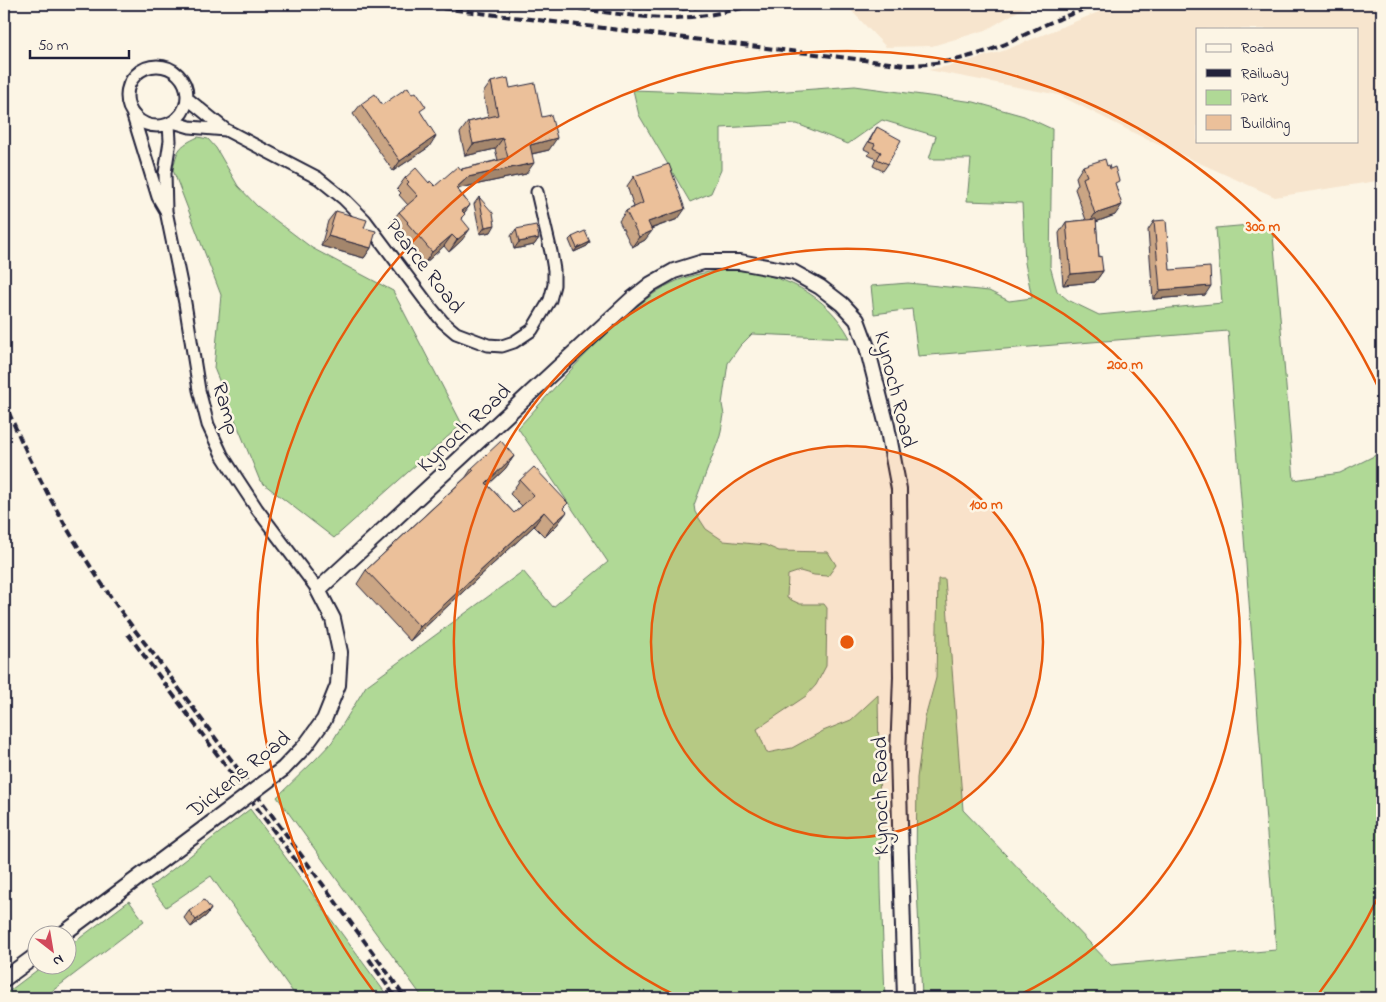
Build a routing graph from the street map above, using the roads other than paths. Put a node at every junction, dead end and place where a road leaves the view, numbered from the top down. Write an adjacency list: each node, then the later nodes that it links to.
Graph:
1 (188, 99): 2 (street); 3 (street); 4 (street, Pearce Road)
2 (132, 114): 3 (street); 6 (street, Ramp)
3 (171, 123): 4 (street, Pearce Road); 6 (street, Ramp)
4 (226, 130): 5 (street, Pearce Road)
5 (537, 192)
6 (166, 211): 7 (street, Ramp)
7 (318, 590): 8 (street, Dickens Road, bridge); 11 (street, Kynoch Road)
8 (76, 924)
9 (28, 961): 10 (street)
10 (4, 979)
11 (905, 998)

